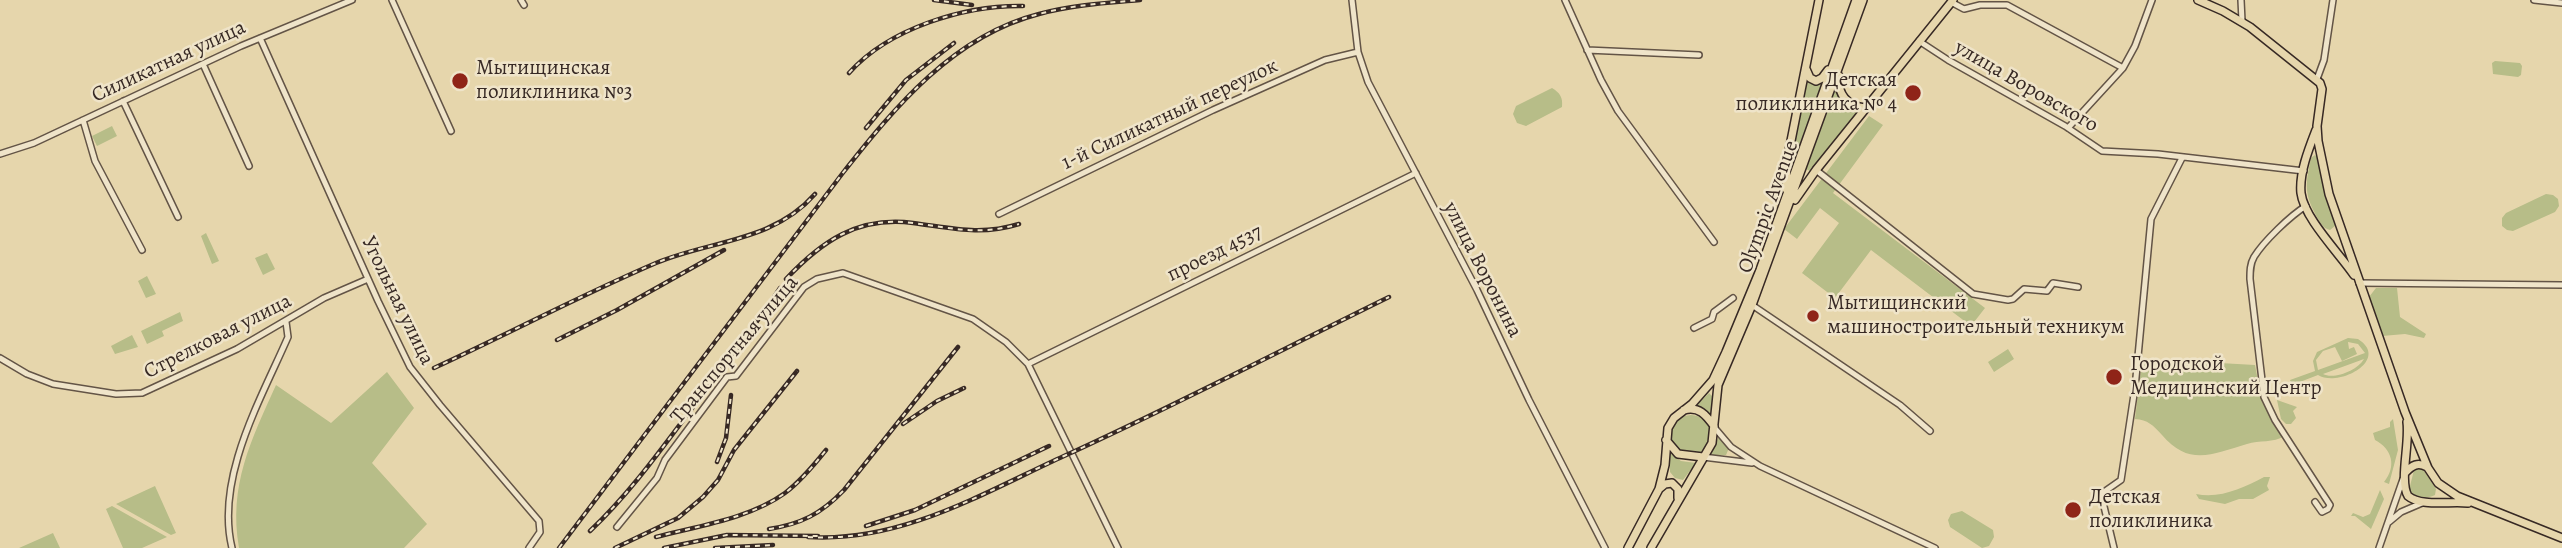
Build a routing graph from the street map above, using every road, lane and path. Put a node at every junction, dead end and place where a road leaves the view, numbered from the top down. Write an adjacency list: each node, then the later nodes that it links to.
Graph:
1 (352, 0): 17 (street, Силикатная улица)
2 (392, 0): 32 (street)
3 (1352, 0): 20 (street, улица Воронина)
4 (1565, 0): 19 (street)
5 (1813, 0): 6 (street)
6 (1819, 0): 24 (main road)
7 (1856, 0): 22 (main road, Olympic Avenue)
8 (1863, 0): 22 (main road, Olympic Avenue)
9 (2152, 0): 25 (street)
10 (2198, 0): 16 (main road)
11 (2241, 0): 16 (street)
12 (2333, 0): 26 (street)
13 (2534, 0): 15 (street)
14 (1952, 1): 18 (main road); 25 (street)
15 (2562, 3)
16 (2242, 21): 26 (main road)
17 (260, 38): 23 (street, Силикатная улица); 50 (street, Угольная улица)
18 (1919, 41): 28 (main road); 31 (street, улица Воровского)
19 (1587, 50): 21 (street); 48 (street)
20 (1358, 52): 40 (street, улица Воронина); 44 (street, 1-й Силикатный переулок)
21 (1699, 55)
22 (1837, 62): 24 (main road); 28 (main road); 41 (main road, Olympic Avenue); 43 (main road, Olympic Avenue)
23 (203, 64): 27 (street, Силикатная улица); 37 (street)
24 (1806, 67): 41 (main road)
25 (2123, 68): 31 (street)
26 (2316, 79): 30 (main road)
27 (123, 101): 29 (street, Силикатная улица); 45 (street)
28 (1865, 108): 38 (main road)
29 (83, 120): 33 (street, Силикатная улица); 49 (street)
30 (2317, 126): 34 (main road); 36 (main road)
31 (2068, 128): 35 (street, улица Воровского)
32 (451, 131)
33 (0, 154)
34 (2320, 156): 36 (main road); 46 (main road)
35 (2182, 158): 39 (street, улица Воровского); 85 (street)
36 (2306, 159): 39 (main road)
37 (249, 166)
38 (1816, 170): 43 (main road); 53 (street)
39 (2304, 171): 42 (main road)
40 (1416, 173): 59 (street, проезд 4537); 81 (street, улица Воронина)
41 (1786, 195): 60 (main road, Olympic Avenue)
42 (2306, 206): 47 (main road); 72 (street)
43 (1788, 209): 55 (main road, Olympic Avenue)
44 (999, 214)
45 (178, 217)
46 (2338, 221): 47 (main road); 51 (main road)
47 (2321, 230): 51 (main road)
48 (1714, 242)
49 (142, 250)
50 (368, 279): 56 (street, Стрелковая улица); 79 (street, Угольная улица)
51 (2359, 283): 52 (street); 61 (main road)
52 (2562, 285)
53 (2078, 287)
54 (1733, 298): 57 (street)
55 (1752, 305): 62 (main road, Olympic Avenue); 63 (street)
56 (286, 322): 58 (street, Стрелковая улица); 78 (street)
57 (1694, 328)
58 (0, 358)
59 (1028, 364): 76 (street, Транспортная улица); 80 (street, Транспортная улица)
60 (1680, 412): 62 (main road); 64 (main road, Olympic Avenue)
61 (2405, 412): 67 (main road); 68 (main road)
62 (1714, 427): 65 (main road, Olympic Avenue); 66 (street)
63 (1930, 432)
64 (1666, 439): 65 (main road); 70 (main road, Olympic Avenue)
65 (1703, 457): 66 (street); 71 (main road, Olympic Avenue)
66 (1760, 466): 84 (street)
67 (2428, 468): 68 (main road); 69 (main road)
68 (2404, 476): 73 (main road); 75 (street)
69 (2438, 483): 73 (main road); 74 (main road)
70 (1659, 489): 71 (main road); 82 (main road, Olympic Avenue)
71 (1678, 499): 83 (main road, Olympic Avenue)
72 (2315, 502)
73 (2425, 503): 74 (main road); 75 (street)
74 (2473, 504): 77 (main road)
75 (2389, 522): 86 (street)
76 (617, 527)
77 (2562, 538)
78 (232, 548)
79 (529, 548)
80 (1118, 548)
81 (1605, 548)
82 (1628, 548)
83 (1651, 548)
84 (1935, 548)
85 (2114, 548)
86 (2379, 548)

